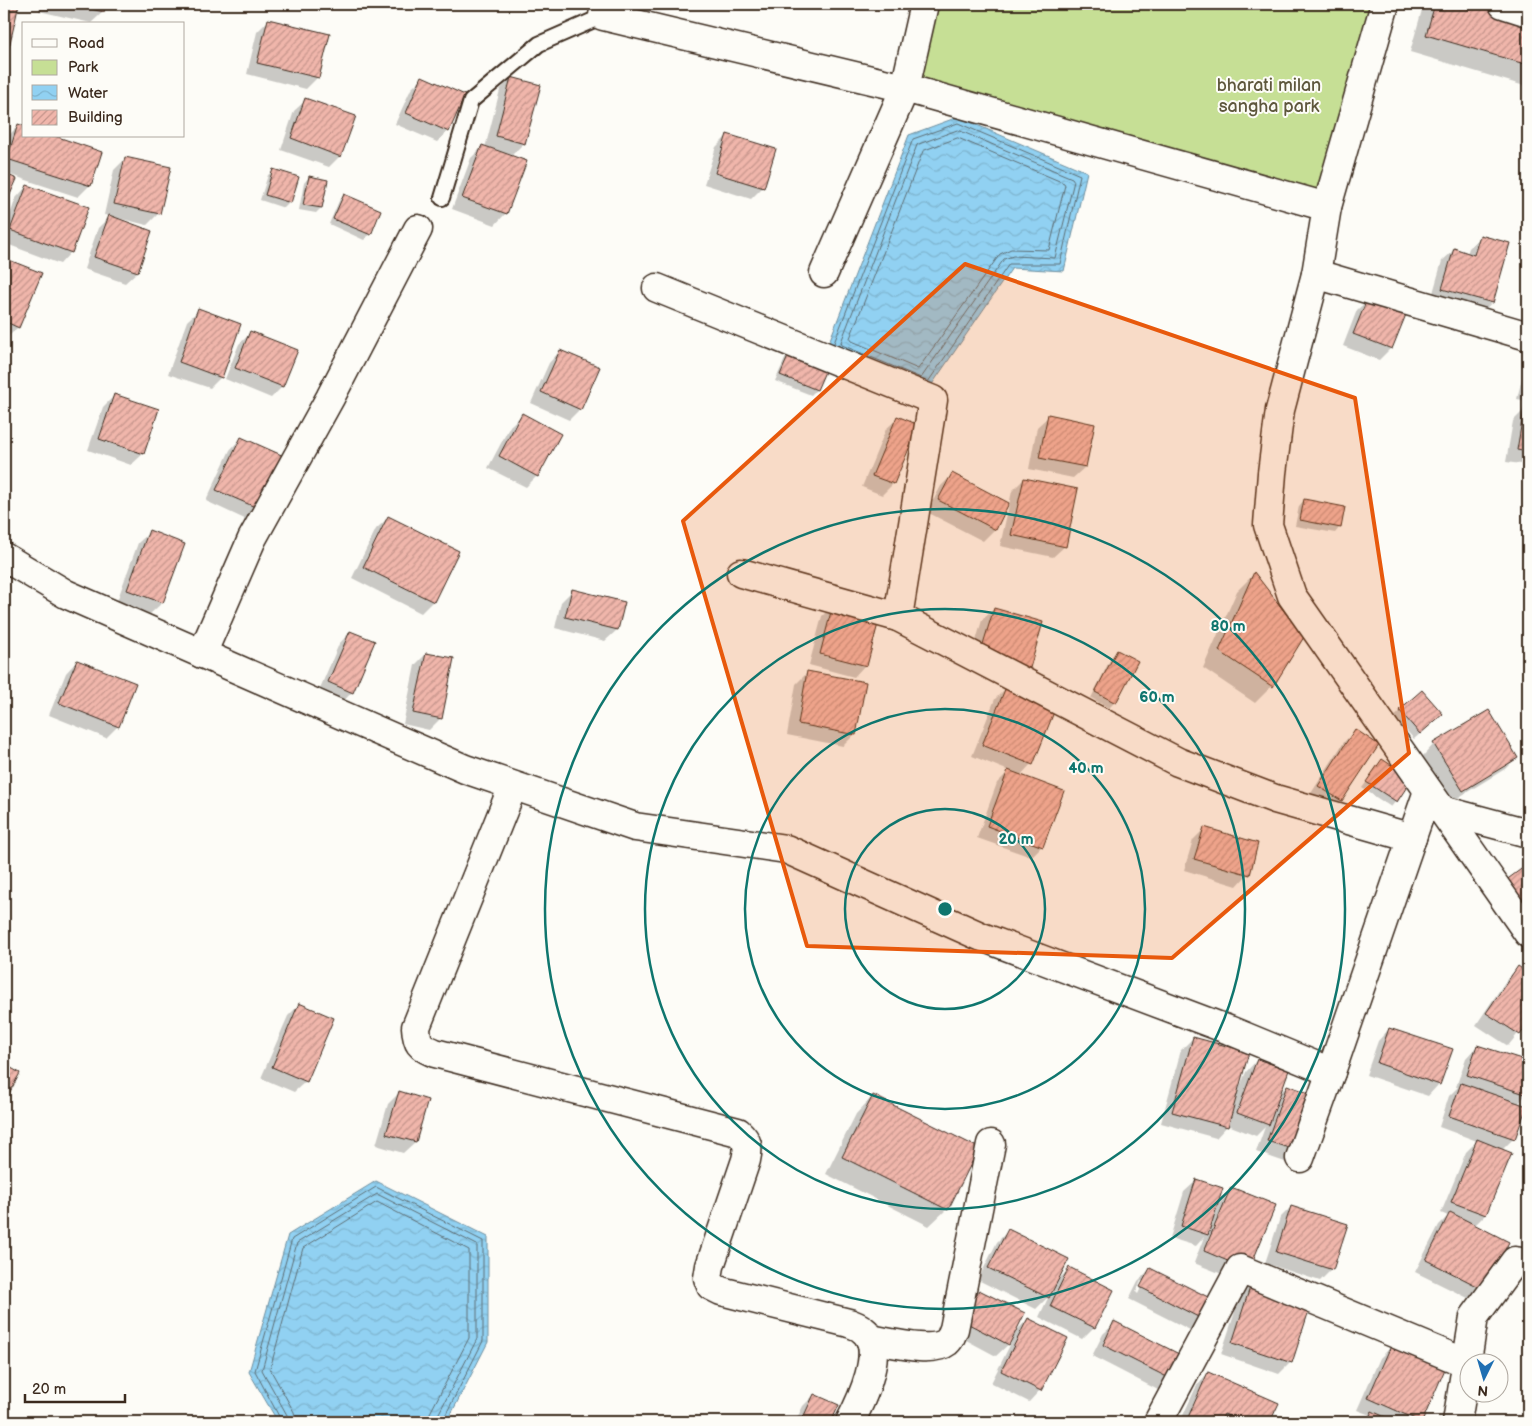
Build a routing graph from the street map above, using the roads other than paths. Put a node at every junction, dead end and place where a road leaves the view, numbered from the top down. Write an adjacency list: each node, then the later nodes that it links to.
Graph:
1 (924, 4): 6 (street)
2 (1385, 4): 8 (street)
3 (1504, 4): 5 (street)
4 (604, 10): 6 (street); 7 (lane)
5 (1528, 12)
6 (905, 88): 8 (street); 10 (street)
7 (442, 198)
8 (1327, 207): 11 (street)
9 (418, 228): 17 (street)
10 (824, 273)
11 (1316, 274): 13 (street); 19 (street)
12 (656, 288): 16 (street)
13 (1528, 336)
14 (4, 557): 17 (street)
15 (740, 573): 16 (street)
16 (898, 617): 21 (street)
17 (202, 654): 18 (street)
18 (513, 786): 23 (street); 27 (street)
19 (1435, 801): 20 (street); 21 (street); 22 (street)
20 (1528, 833)
21 (1412, 838): 23 (street)
22 (1528, 933)
23 (1331, 1072): 25 (street)
24 (991, 1144): 27 (street)
25 (1300, 1158)
26 (1528, 1262): 28 (street)
27 (870, 1339): 31 (street)
28 (1468, 1354)
29 (1460, 1361): 32 (street)
30 (1460, 1402): 33 (street)
31 (850, 1422)
32 (1158, 1422)
33 (1457, 1422)

